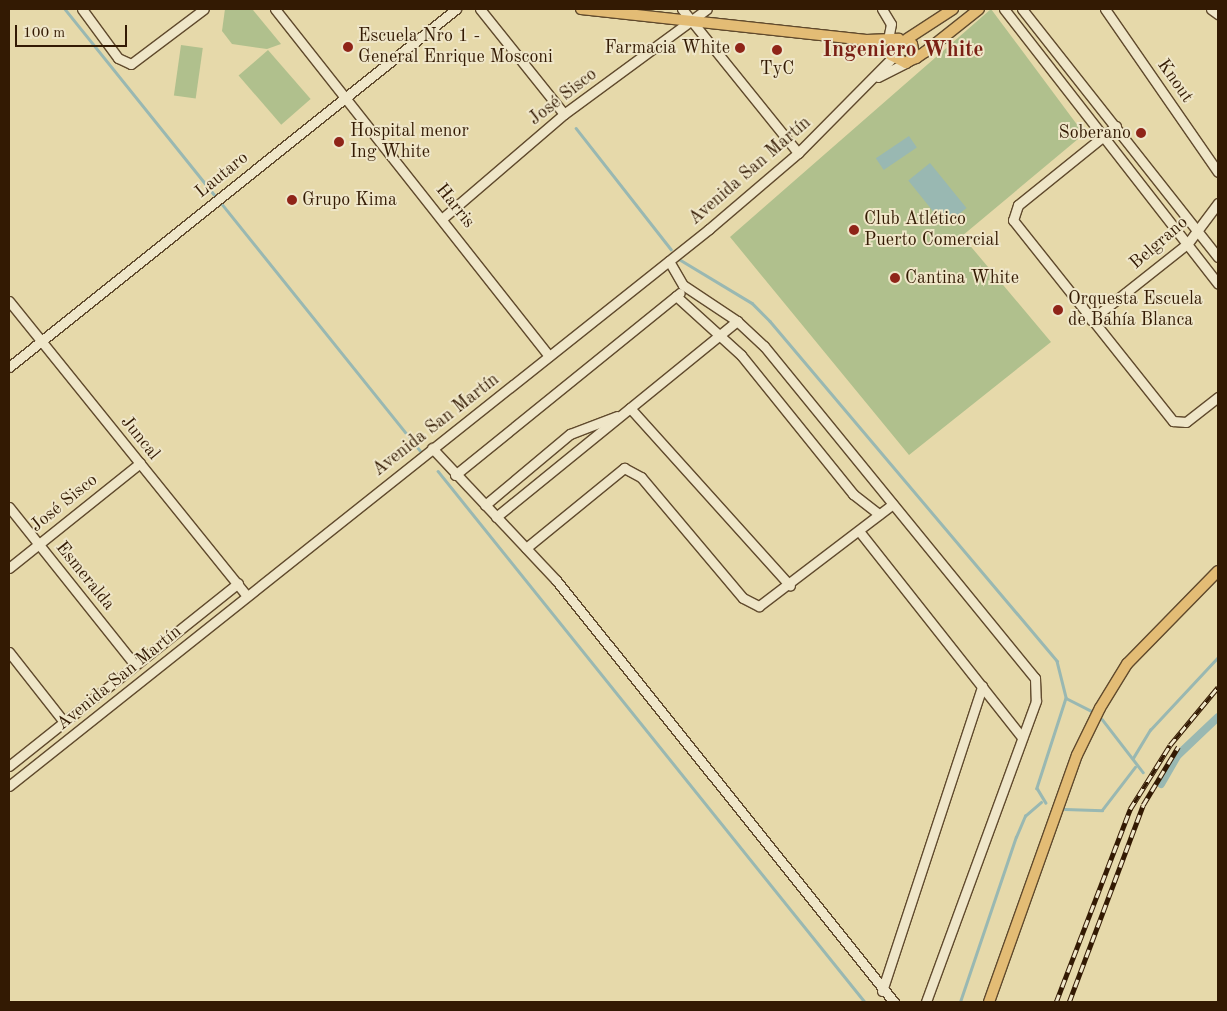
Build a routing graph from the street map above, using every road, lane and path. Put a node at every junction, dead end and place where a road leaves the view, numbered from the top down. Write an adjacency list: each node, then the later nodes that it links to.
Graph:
1 (82, 9): 2 (street)
2 (204, 9)
3 (275, 9): 24 (street, Harris)
4 (456, 9): 24 (street, Lautaro)
5 (480, 9): 25 (street)
6 (581, 9): 17 (main road)
7 (682, 9): 17 (street)
8 (707, 9): 17 (street, José Sisco)
9 (882, 9): 20 (street)
10 (953, 9): 18 (main road)
11 (979, 9): 22 (main road, Avenida San Martín)
12 (1004, 9): 27 (street)
13 (1022, 9): 26 (street)
14 (1104, 9): 29 (street, Knout)
15 (1211, 9): 16 (street)
16 (1218, 14)
17 (692, 21): 19 (main road); 25 (street, José Sisco); 28 (street)
18 (903, 39): 20 (main road); 21 (main road, Avenida San Martín); 22 (main road)
19 (866, 40): 20 (main road); 21 (main road)
20 (888, 40)
21 (892, 57): 22 (main road); 23 (street, Avenida San Martín)
22 (907, 62): 23 (street, Avenida San Martín)
23 (874, 80): 28 (street, Avenida San Martín)
24 (344, 98): 31 (street, Harris); 43 (street, Lautaro)
25 (564, 114): 31 (street, José Sisco)
26 (1116, 126): 27 (street); 32 (street)
27 (1104, 136): 33 (street); 40 (street)
28 (798, 152): 35 (street, Avenida San Martín)
29 (1218, 172)
30 (1218, 203): 32 (street, Belgrano)
31 (444, 217): 44 (street, Harris)
32 (1199, 232): 33 (street, Belgrano); 34 (street)
33 (1188, 244): 36 (street); 40 (street, Belgrano)
34 (1218, 257)
35 (669, 261): 37 (street); 44 (street, Avenida San Martín)
36 (1218, 284)
37 (686, 288): 38 (street); 41 (street)
38 (676, 296): 42 (street); 51 (street)
39 (9, 301): 43 (street, Juncal)
40 (1091, 320): 46 (street)
41 (737, 321): 42 (street); 52 (street)
42 (719, 335): 47 (street); 55 (street)
43 (40, 342): 45 (street, Lautaro); 50 (street, Juncal)
44 (549, 356): 49 (street, Avenida San Martín)
45 (9, 367)
46 (1218, 397)
47 (630, 408): 48 (street); 63 (street)
48 (622, 414): 53 (street); 56 (street)
49 (432, 448): 51 (street); 64 (street, Avenida San Martín)
50 (140, 463): 58 (street, José Sisco); 62 (street, Juncal)
51 (455, 476): 53 (street)
52 (893, 504): 55 (street); 69 (street)
53 (485, 505): 56 (street)
54 (9, 507): 58 (street, Esmeralda)
55 (879, 514): 57 (street)
56 (496, 517): 59 (street)
57 (859, 531): 63 (street); 67 (street)
58 (38, 544): 60 (street, José Sisco); 66 (street, Esmeralda)
59 (526, 548): 63 (street); 72 (street)
60 (9, 568)
61 (1218, 571): 75 (main road)
62 (238, 584): 64 (street, Juncal); 66 (street, Avenida San Martín)
63 (790, 586)
64 (247, 596): 71 (street, Avenida San Martín)
65 (9, 652): 68 (street)
66 (135, 666): 68 (street, Avenida San Martín)
67 (982, 686): 69 (street); 72 (street)
68 (64, 722): 70 (street, Avenida San Martín)
69 (1021, 736): 74 (street)
70 (9, 766)
71 (9, 786)
72 (882, 991): 73 (street)
73 (894, 1002)
74 (926, 1002)
75 (988, 1002)

